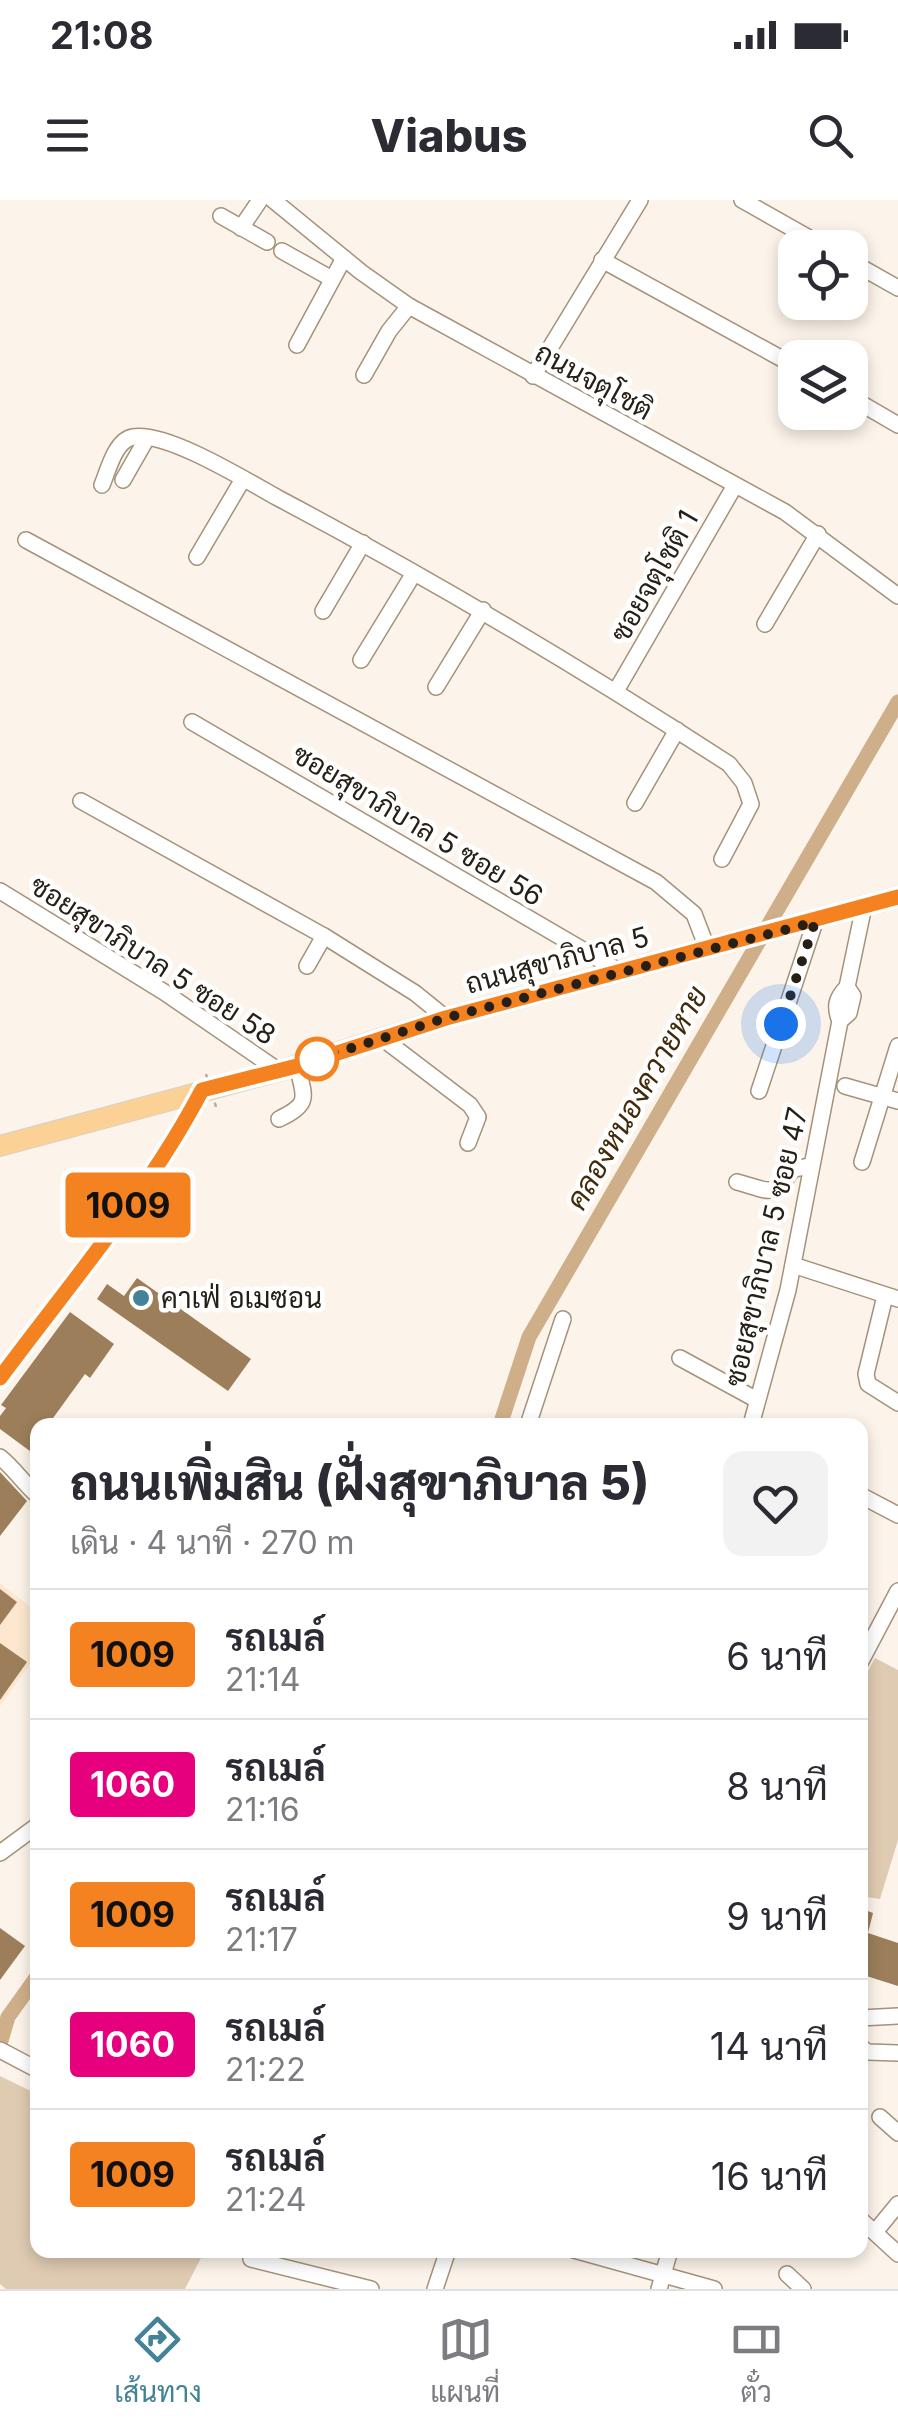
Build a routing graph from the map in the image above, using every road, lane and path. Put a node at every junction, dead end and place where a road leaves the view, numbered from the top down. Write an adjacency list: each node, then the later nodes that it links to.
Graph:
1 (260, 200): 6 (street)
2 (272, 200): 10 (street, ถนนจตุโชติ)
3 (640, 200): 11 (street)
4 (742, 200): 7 (street)
5 (220, 216): 6 (street)
6 (241, 228): 8 (street)
7 (795, 230)
8 (267, 242)
9 (282, 251): 13 (street)
10 (344, 258): 13 (street); 15 (street, ถนนจตุโชติ)
11 (602, 260): 17 (street); 19 (street)
12 (868, 270): 14 (street)
13 (332, 279): 16 (street)
14 (898, 288)
15 (409, 306): 18 (street); 19 (street, ถนนจตุโชติ)
16 (298, 344)
17 (778, 357)
18 (364, 375)
19 (533, 376): 26 (street, ถนนจตุโชติ)
20 (868, 408): 21 (street)
21 (898, 424)
22 (147, 438): 23 (street); 24 (street); 25 (street)
23 (243, 479): 29 (street); 30 (street)
24 (122, 480)
25 (102, 486)
26 (734, 487): 27 (street, ถนนจตุโชติ); 38 (street, ซอยจตุโชติ 1)
27 (818, 534): 32 (street, ถนนจตุโชติ); 35 (street)
28 (26, 540): 49 (street)
29 (363, 543): 31 (street); 33 (street)
30 (197, 557)
31 (414, 572): 34 (street); 36 (street)
32 (898, 596)
33 (323, 610)
34 (482, 610): 37 (street); 38 (street)
35 (765, 624)
36 (362, 660)
37 (436, 687)
38 (616, 691): 40 (street)
39 (192, 722): 51 (street, ซอยสุขาภิบาล 5 ซอย 56)
40 (677, 730): 42 (street); 43 (street)
41 (81, 802): 48 (street)
42 (635, 803)
43 (722, 860)
44 (0, 891): 55 (street, ซอยสุขาภิบาล 5 ซอย 58)
45 (898, 897): 46 (main road, ถนนสุขาภิบาล 5)
46 (864, 906): 47 (main road, ถนนสุขาภิบาล 5); 65 (street, ซอยสุขาภิบาล 5 ซอย 47)
47 (815, 922): 49 (main road, ถนนสุขาภิบาล 5); 58 (street)
48 (324, 936): 50 (street); 52 (street)
49 (707, 948): 51 (main road, ถนนสุขาภิบาล 5)
50 (307, 966)
51 (620, 971): 52 (main road, ถนนสุขาภิบาล 5)
52 (446, 1018): 53 (main road, ถนนสุขาภิบาล 5)
53 (382, 1038): 55 (main road, ถนนสุขาภิบาล 5); 62 (street)
54 (898, 1046): 59 (street)
55 (288, 1068): 56 (main road, ถนนสุขาภิบาล 5); 61 (street)
56 (204, 1082): 60 (path, bridge); 63 (main road, ถนนสุขาภิบาล 5); 71 (street)
57 (845, 1086): 59 (street)
58 (758, 1091)
59 (890, 1099): 64 (street)
60 (216, 1108)
61 (279, 1119)
62 (468, 1142)
63 (0, 1146)
64 (862, 1162)
65 (810, 1166): 66 (street); 67 (street, ซอยสุขาภิบาล 5 ซอย 47)
66 (737, 1182)
67 (793, 1265): 68 (street); 72 (street, ซอยสุขาภิบาล 5 ซอย 47)
68 (892, 1298): 73 (street)
69 (563, 1319): 74 (street)
70 (680, 1358): 72 (street)
71 (0, 1378)
72 (757, 1400): 75 (street, ซอยสุขาภิบาล 5 ซอย 47)
73 (898, 1403)
74 (530, 1418)
75 (753, 1418)
76 (0, 1457): 77 (street)
77 (30, 1489)
78 (868, 1499): 79 (street)
79 (898, 1515)
80 (898, 1591): 81 (street)
81 (868, 1648)
82 (30, 1831): 83 (street)
83 (0, 1854)
84 (898, 2016): 85 (street)
85 (868, 2018)
86 (868, 2052): 87 (street)
87 (898, 2053)
88 (6, 2054): 89 (street)
89 (30, 2062)
90 (880, 2117): 91 (street)
91 (898, 2134)
92 (898, 2204): 94 (street)
93 (868, 2226): 94 (street)
94 (875, 2232): 95 (street)
95 (898, 2254)
96 (445, 2258): 102 (street)
97 (596, 2258): 100 (street)
98 (251, 2259): 101 (street)
99 (786, 2274): 104 (street)
100 (661, 2282): 103 (street)
101 (371, 2289)
102 (435, 2289)
103 (714, 2289)
104 (803, 2289)

